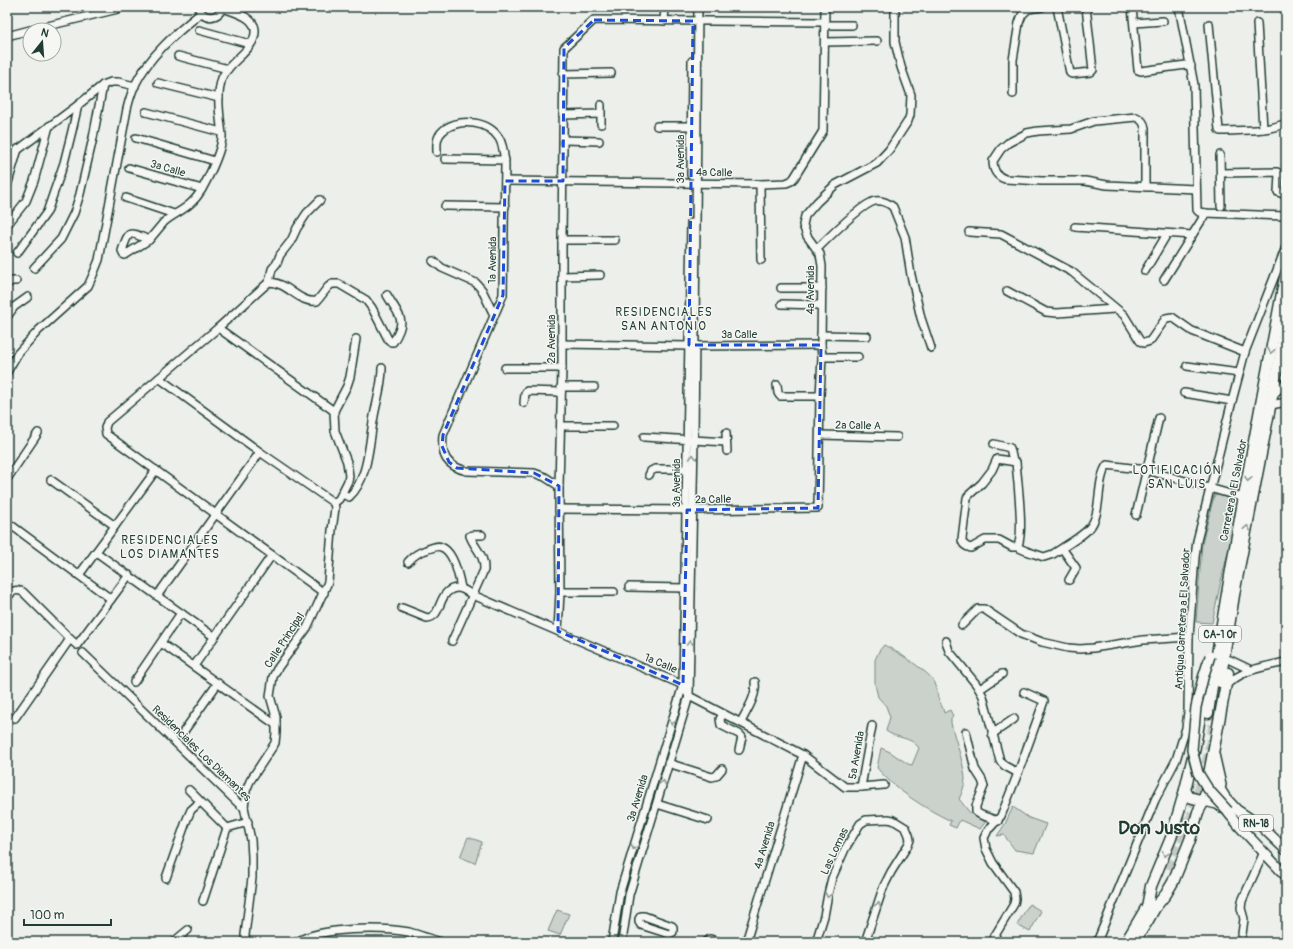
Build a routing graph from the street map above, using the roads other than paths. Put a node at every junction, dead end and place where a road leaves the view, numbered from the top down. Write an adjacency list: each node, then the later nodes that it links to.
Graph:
1 (120, 7): 15 (street)
2 (665, 7): 13 (street)
3 (825, 7): 18 (street)
4 (895, 7): 87 (street, 4a Avenida)
5 (1042, 7): 35 (street)
6 (1057, 7): 7 (street)
7 (1086, 7)
8 (1132, 7): 16 (street)
9 (1179, 7): 28 (street)
10 (223, 8): 11 (street); 26 (street)
11 (199, 10): 34 (street)
12 (697, 16): 13 (street); 18 (street); 46 (street, 3a Avenida); 63 (street, 3a Avenida)
13 (664, 21): 31 (street, 2a Avenida)
14 (1163, 21): 16 (street)
15 (62, 22)
16 (1134, 23): 28 (street)
17 (1257, 23): 47 (street)
18 (825, 24): 20 (street); 25 (street)
19 (1209, 24): 47 (street)
20 (852, 25)
21 (199, 30): 26 (street)
22 (22, 32): 23 (street)
23 (7, 36)
24 (877, 41): 25 (street)
25 (825, 42): 64 (street, 4a Calle)
26 (250, 44): 29 (street)
27 (178, 56): 29 (street)
28 (1191, 66): 68 (street)
29 (228, 70): 36 (street)
30 (611, 73): 31 (street)
31 (563, 74): 41 (street, 2a Avenida)
32 (158, 83): 36 (street)
33 (103, 84): 34 (street); 37 (street); 91 (street)
34 (135, 86): 126 (street)
35 (1013, 94)
36 (219, 98): 48 (street)
37 (78, 105): 44 (street); 88 (street)
38 (601, 105): 40 (street)
39 (146, 112): 48 (street)
40 (600, 114): 41 (street); 43 (street)
41 (563, 115): 50 (street, 2a Avenida)
42 (1286, 123): 47 (street)
43 (601, 124)
44 (49, 126): 52 (street); 78 (street)
45 (658, 126): 46 (street)
46 (691, 126): 63 (street, 3a Avenida)
47 (1263, 129)
48 (221, 132): 58 (street)
49 (136, 138): 58 (street)
50 (564, 140): 51 (street); 62 (street, 2a Avenida)
51 (599, 141)
52 (18, 149): 55 (street); 65 (street)
53 (437, 152): 57 (street, 1a Avenida)
54 (1220, 155): 60 (street)
55 (7, 158)
56 (445, 159): 57 (street)
57 (505, 160): 61 (street, 1a Avenida)
58 (215, 161): 67 (street)
59 (129, 168): 67 (street, 3a Calle)
60 (1221, 173): 69 (street); 73 (street)
61 (505, 181): 62 (street, 4a Calle); 74 (street, 1a Avenida)
62 (563, 181): 63 (street, 4a Calle); 84 (street, 2a Avenida)
63 (694, 182): 64 (street, 4a Calle); 117 (street, 3a Avenida)
64 (760, 184): 89 (street)
65 (7, 186)
66 (1145, 187): 66 (street); 68 (street)
67 (202, 189): 76 (street)
68 (1196, 189): 75 (street)
69 (1286, 195)
70 (126, 198): 76 (street)
71 (320, 200): 98 (street)
72 (445, 206): 74 (street)
73 (1221, 206)
74 (505, 207): 108 (street, 1a Avenida)
75 (1206, 213): 77 (street); 82 (street)
76 (174, 214): 83 (street)
77 (1286, 216)
78 (7, 225)
79 (1075, 227): 81 (street)
80 (969, 232): 107 (street)
81 (1167, 234): 82 (street); 93 (street)
82 (1192, 235): 96 (street)
83 (149, 240)
84 (562, 240): 85 (street); 95 (street, 2a Avenida)
85 (615, 240)
86 (1286, 247): 92 (street, Antigua Carretera a El Salvador)
87 (817, 249): 101 (street, 4a Avenida); 118 (street)
88 (17, 253)
89 (761, 260)
90 (433, 262): 108 (street)
91 (34, 268)
92 (1283, 270): 119 (street, Antigua Carretera a El Salvador); 139 (highway, Carretera a El Salvador / CA-1 Or, one-way to 139)
93 (1146, 271)
94 (600, 274): 95 (street)
95 (562, 276): 115 (street, 2a Avenida)
96 (1164, 280)
97 (16, 281): 99 (street)
98 (269, 282): 103 (street); 111 (street)
99 (7, 284)
100 (781, 288): 101 (street)
101 (822, 288): 106 (street, 4a Avenida)
102 (1006, 291): 107 (street)
103 (387, 295)
104 (28, 297): 109 (street)
105 (782, 304): 106 (street)
106 (821, 305): 112 (street, 4a Avenida)
107 (1115, 309): 119 (street)
108 (494, 315): 161 (street, 1a Avenida)
109 (7, 317)
110 (1286, 324): 134 (highway, Carretera a El Salvador / CA-1 Or)
111 (218, 328): 128 (street); 140 (street)
112 (821, 335): 113 (street); 116 (street, 4a Avenida)
113 (867, 336)
114 (356, 339): 140 (street)
115 (562, 344): 117 (street, 3a Calle); 125 (street, 2a Avenida)
116 (821, 345): 117 (street, 3a Calle); 120 (street, 4a Avenida)
117 (692, 346): 149 (street, 3a Avenida)
118 (931, 348)
119 (1245, 352): 127 (street, Antigua Carretera a El Salvador)
120 (822, 358): 121 (street); 135 (street, 4a Avenida)
121 (858, 358)
122 (1187, 366): 127 (street)
123 (382, 368): 163 (street)
124 (505, 368): 125 (street)
125 (562, 368): 132 (street, 2a Avenida)
126 (7, 372)
127 (1239, 373): 136 (street, Antigua Carretera a El Salvador)
128 (159, 378): 153 (street); 155 (street)
129 (1286, 382): 134 (street)
130 (777, 385): 135 (street)
131 (594, 387): 132 (street)
132 (561, 389): 138 (street); 142 (street, 2a Avenida)
133 (1184, 393): 136 (street)
134 (1273, 395): 139 (highway, Carretera a El Salvador / CA-1 Or)
135 (820, 396): 146 (street, 4a Avenida)
136 (1232, 401): 162 (street, Antigua Carretera a El Salvador)
137 (1286, 402): 139 (street)
138 (524, 403)
139 (1267, 406): 164 (highway, Carretera a El Salvador / CA-1 Or, one-way to 164); 180 (highway, Carretera a El Salvador / CA-1 Or, one-way to 139)
140 (334, 411): 163 (street)
141 (1159, 418): 157 (street)
142 (561, 426): 143 (street); 161 (street, 2a Avenida)
143 (613, 426)
144 (38, 433): 159 (street)
145 (726, 433): 150 (street)
146 (820, 435): 148 (street, 2a Calle A); 166 (street, 4a Avenida)
147 (644, 437): 149 (street)
148 (897, 437)
149 (690, 439): 150 (street); 156 (street, 3a Avenida)
150 (726, 442): 152 (street)
151 (994, 444): 154 (street)
152 (727, 451)
153 (260, 452): 165 (street); 169 (street)
154 (1013, 461): 174 (street); 174 (street)
155 (156, 470): 169 (street); 172 (street)
156 (690, 470): 158 (street); 168 (street, 3a Avenida)
157 (1147, 470): 162 (street); 170 (street); 175 (street)
158 (649, 475)
159 (7, 478)
160 (51, 480): 172 (street)
161 (559, 486): 167 (street, 2a Avenida)
162 (1210, 489): 164 (street); 200 (street, Antigua Carretera a El Salvador)
163 (342, 494): 165 (street)
164 (1244, 498): 177 (highway, Carretera a El Salvador / CA-1 Or)
165 (334, 503): 190 (street, Calle Principal)
166 (818, 508): 168 (street, 2a Calle)
167 (559, 509): 168 (street, 2a Calle); 188 (street, 2a Avenida)
168 (690, 510): 186 (street, 3a Avenida); 210 (street, 3a Avenida, one-way to 168)
169 (215, 514): 178 (street); 192 (street)
170 (1136, 515)
171 (7, 524): 181 (street)
172 (115, 526): 176 (street)
173 (482, 535): 191 (street)
174 (1017, 547): 175 (street)
175 (1064, 548): 183 (street)
176 (96, 552): 181 (street); 182 (street)
177 (1234, 554): 180 (highway, Carretera a El Salvador / CA-1 Or); 206 (highway)
178 (272, 555): 190 (street); 199 (street)
179 (408, 562): 185 (street)
180 (1236, 566): 187 (highway, Carretera a El Salvador / CA-1 Or); 187 (highway, Carretera a El Salvador / CA-1 Or)
181 (79, 575): 194 (street)
182 (129, 575): 192 (street); 194 (street)
183 (1069, 580)
184 (629, 587): 186 (street)
185 (460, 588): 191 (street, 1a Calle); 195 (street)
186 (685, 588): 210 (street, 3a Avenida)
187 (1235, 589): 207 (highway)
188 (560, 592): 189 (street); 198 (street, 2a Avenida)
189 (614, 592)
190 (324, 593): 225 (street, Calle Principal)
191 (472, 595): 198 (street, 1a Calle); 202 (street)
192 (157, 596): 196 (street)
193 (7, 598): 201 (street)
194 (111, 599): 201 (street)
195 (402, 608)
196 (181, 613): 199 (street); 204 (street)
197 (962, 625): 200 (street)
198 (558, 631): 216 (street, 1a Calle)
199 (213, 636): 209 (street)
200 (1190, 637): 282 (street, Antigua Carretera a El Salvador)
201 (70, 639): 222 (street)
202 (452, 641)
203 (946, 641): 218 (street)
204 (162, 642): 209 (street); 213 (street)
205 (83, 653): 246 (street, Residenciales Los Diamantes)
206 (1210, 656): 234 (highway); 251 (main road, bridge)
207 (1230, 660): 211 (street); 217 (highway)
208 (1286, 662): 211 (street)
209 (194, 666): 215 (street)
210 (687, 668): 216 (street, 3a Avenida); 220 (street, 3a Avenida)
211 (1251, 670): 217 (street)
212 (1002, 674): 218 (street)
213 (134, 682)
214 (755, 682): 224 (street)
215 (218, 683): 225 (street); 227 (street)
216 (683, 685): 220 (street, 1a Calle); 274 (street, 3a Avenida, one-way to 274)
217 (1226, 685): 231 (highway)
218 (980, 690): 229 (street)
219 (1024, 692): 236 (street)
220 (690, 696): 221 (street, 1a Calle); 233 (street, 3a Avenida)
221 (723, 714): 224 (street, 1a Calle); 230 (street)
222 (15, 718)
223 (1014, 719): 229 (street)
224 (741, 722): 232 (street, 1a Calle)
225 (276, 725): 246 (street, Calle Principal)
226 (872, 726): 239 (street, 5a Avenida)
227 (184, 731)
228 (966, 732): 248 (street)
229 (992, 734): 236 (street)
230 (739, 750)
231 (1214, 753): 237 (highway); 242 (main road)
232 (803, 755): 239 (street, 1a Calle); 278 (street, 4a Avenida)
233 (668, 763): 235 (street); 245 (street, 3a Avenida, one-way to 233)
234 (1191, 767): 237 (highway); 241 (highway)
235 (722, 769)
236 (1018, 772): 248 (street)
237 (1210, 773): 242 (main road, RN-18); 243 (highway)
238 (884, 785): 239 (street, 1a Calle)
239 (861, 787)
240 (189, 790): 244 (street)
241 (1185, 790): 243 (highway); 259 (highway, one-way to 259)
242 (1225, 797): 253 (main road, RN-18)
243 (1204, 801): 251 (main road, RN-18); 260 (highway)
244 (200, 802): 250 (street); 258 (street)
245 (657, 804): 247 (street); 263 (street, 3a Avenida)
246 (244, 807): 249 (street, Residenciales Los Diamantes)
247 (708, 820)
248 (998, 821): 281 (street)
249 (248, 822): 250 (street); 271 (street, Residenciales Los Diamantes)
250 (228, 828): 261 (street)
251 (1241, 828): 252 (main road, RN-18)
252 (1249, 837): 254 (main road, RN-18); 256 (main road)
253 (1286, 850)
254 (1264, 852): 257 (main road, RN-18); 268 (street)
255 (1170, 869): 262 (highway)
256 (1286, 869)
257 (1286, 876)
258 (166, 878)
259 (1151, 886): 262 (highway); 267 (highway)
260 (1166, 894): 262 (highway); 269 (highway)
261 (203, 901)
262 (1150, 909): 265 (highway)
263 (625, 916): 264 (street); 275 (street, 3a Avenida)
264 (638, 919)
265 (1144, 920): 267 (highway); 269 (highway); 284 (highway); 285 (highway)
266 (188, 930): 270 (street)
267 (1127, 931): 283 (highway)
268 (1242, 934)
269 (1142, 938)
270 (176, 942)
271 (246, 942)
272 (297, 942): 273 (street)
273 (441, 942)
274 (612, 942)
275 (622, 942)
276 (706, 942): 277 (street)
277 (720, 942)
278 (746, 942)
279 (816, 942): 280 (street, Las Lomas, one-way to 279)
280 (865, 942)
281 (991, 942)
282 (1097, 942)
283 (1119, 942)
284 (1126, 942)
285 (1134, 942)

